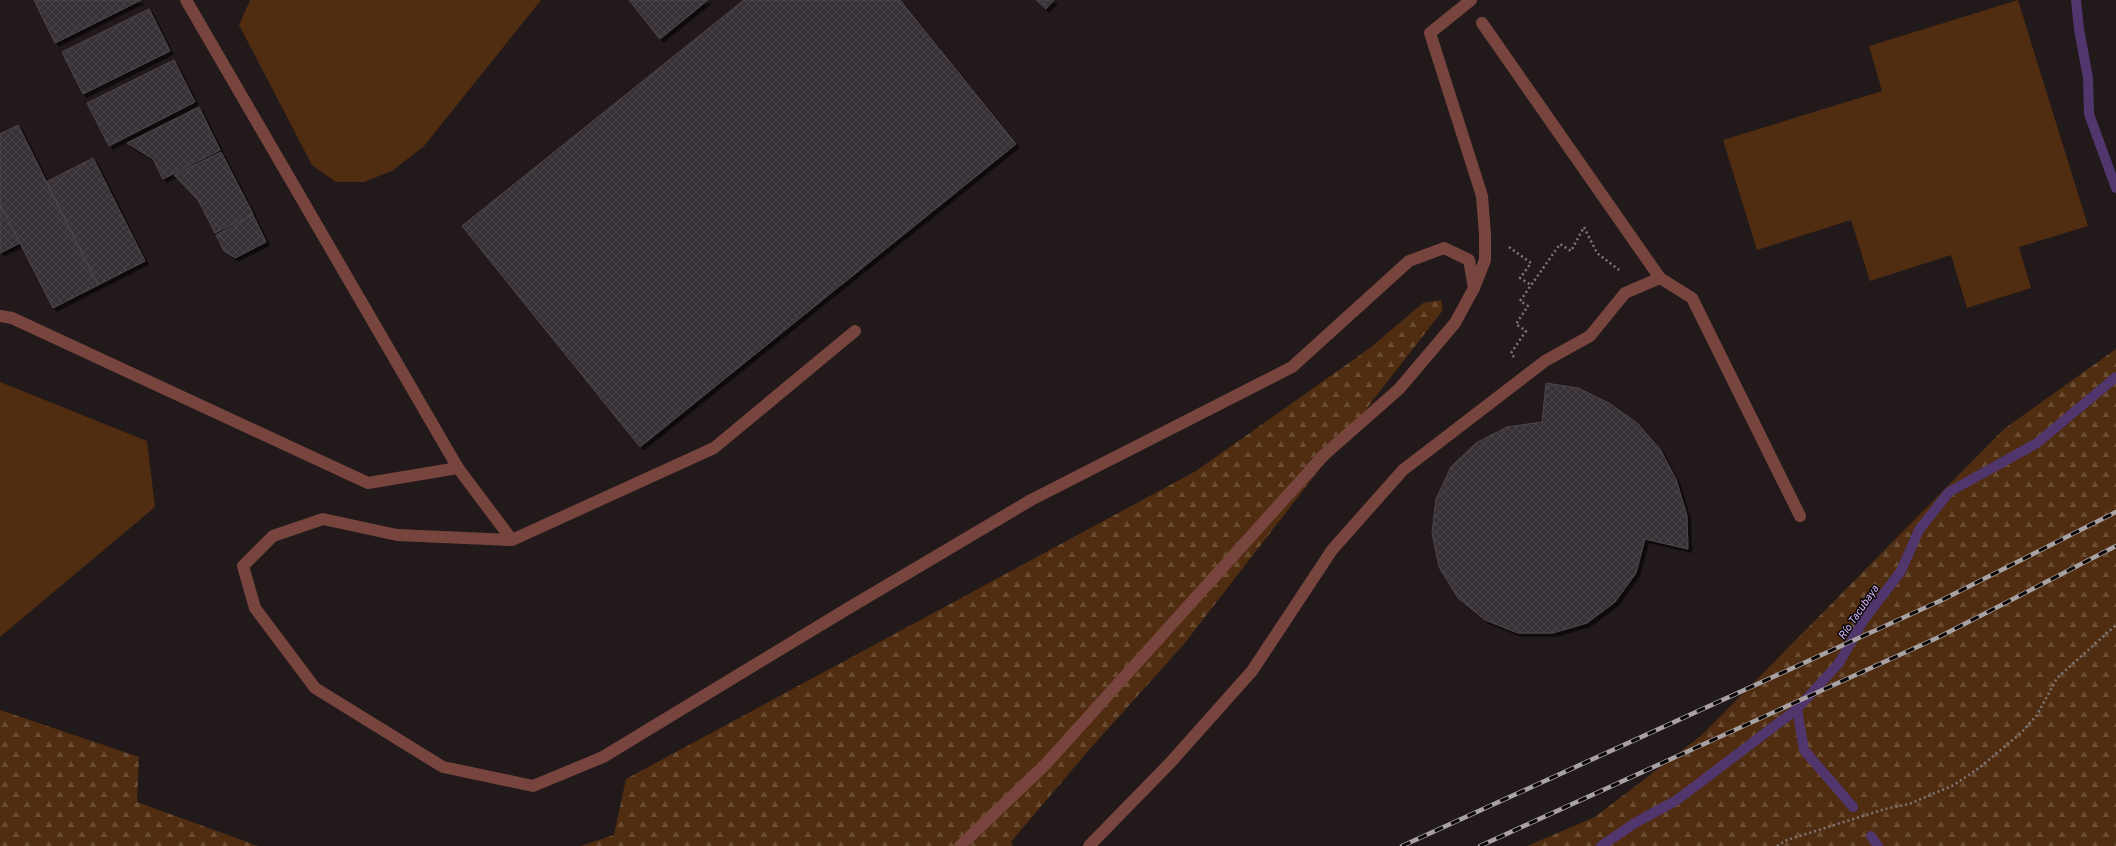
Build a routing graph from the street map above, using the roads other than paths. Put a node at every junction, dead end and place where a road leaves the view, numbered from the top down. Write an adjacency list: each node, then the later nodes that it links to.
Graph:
1 (186, 0): 8 (street)
2 (1471, 0): 5 (street)
3 (1482, 23): 4 (street)
4 (1660, 278): 9 (street); 12 (street)
5 (1474, 288): 10 (street); 11 (street)
6 (0, 316): 8 (street)
7 (855, 331): 10 (street)
8 (458, 468): 10 (street)
9 (1800, 516)
10 (512, 540)
11 (960, 846)
12 (1089, 846)

